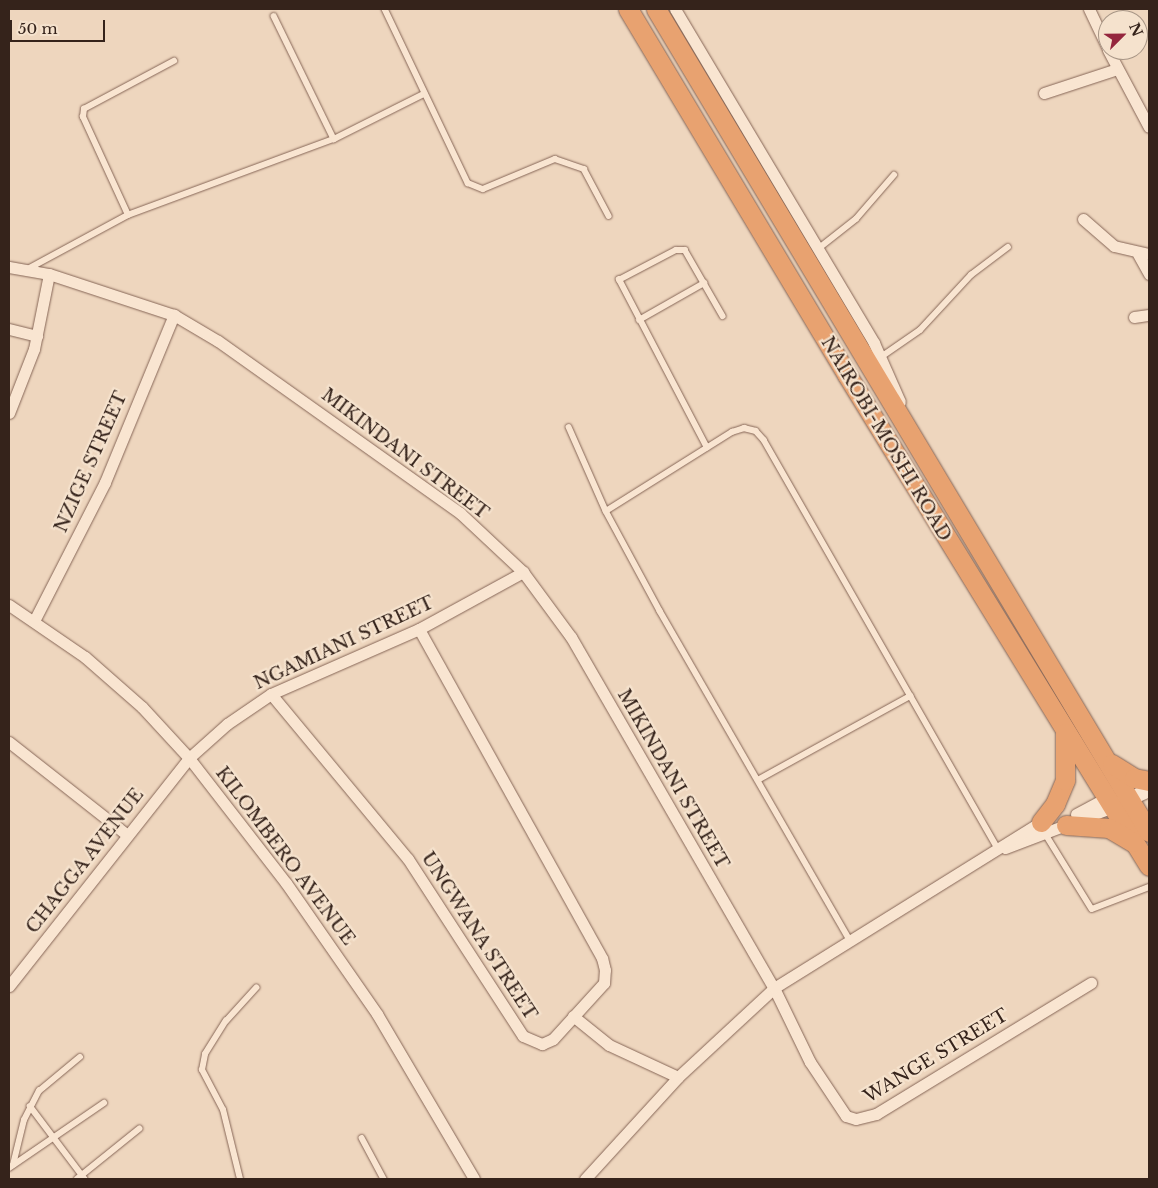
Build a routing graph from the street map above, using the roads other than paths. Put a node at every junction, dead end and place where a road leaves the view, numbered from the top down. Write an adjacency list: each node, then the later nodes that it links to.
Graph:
1 (385, 9): 12 (lane)
2 (628, 9): 46 (highway, NAIROBI-MOSHI ROAD)
3 (656, 9): 37 (highway, NAIROBI-MOSHI ROAD)
4 (675, 9): 20 (street)
5 (1089, 9): 7 (street)
6 (274, 16): 14 (lane)
7 (1098, 28)
8 (1113, 60): 10 (street)
9 (174, 61): 16 (lane)
10 (1117, 69): 11 (street); 13 (street)
11 (1044, 92)
12 (424, 94): 14 (lane); 17 (lane)
13 (1149, 127)
14 (334, 139): 16 (lane)
15 (894, 175): 20 (lane)
16 (128, 215): 23 (lane)
17 (609, 216)
18 (1083, 219): 21 (street)
19 (1008, 247): 34 (lane)
20 (818, 249): 34 (street)
21 (1144, 254): 25 (street)
22 (9, 267): 23 (street, MIKINDANI STREET)
23 (26, 270): 24 (street, MIKINDANI STREET)
24 (49, 274): 27 (street, MIKINDANI STREET); 33 (street)
25 (1149, 274)
26 (704, 283): 29 (lane); 31 (lane); 31 (lane)
27 (174, 315): 40 (street, MIKINDANI STREET); 42 (street, NZIGE STREET)
28 (1149, 315): 30 (street)
29 (723, 316)
30 (1134, 317)
31 (639, 320): 38 (lane)
32 (9, 329): 33 (street)
33 (37, 336): 35 (street)
34 (881, 357): 37 (street)
35 (9, 413)
36 (568, 427): 39 (lane)
37 (914, 436): 49 (highway, NAIROBI-MOSHI ROAD)
38 (708, 448): 39 (lane); 45 (lane)
39 (606, 511): 50 (lane)
40 (523, 572): 43 (street, NGAMIANI STREET); 69 (street, MIKINDANI STREET)
41 (9, 605): 42 (street, KILOMBERO AVENUE)
42 (34, 621): 48 (street, KILOMBERO AVENUE)
43 (419, 629): 44 (street, NGAMIANI STREET); 70 (street, UNGWANA STREET)
44 (271, 694): 48 (street, NGAMIANI STREET); 70 (street, UNGWANA STREET)
45 (910, 696): 50 (lane); 62 (lane)
46 (1065, 730): 55 (highway, NAIROBI-MOSHI ROAD); 58 (highway)
47 (10, 747): 59 (street)
48 (189, 758): 59 (street, CHAGGA AVENUE); 82 (street, KILOMBERO AVENUE)
49 (1109, 762): 51 (highway); 54 (highway, NAIROBI-MOSHI ROAD)
50 (758, 780): 65 (lane)
51 (1149, 781)
52 (1149, 785): 54 (street)
53 (1149, 790): 54 (street)
54 (1128, 794): 55 (street); 57 (highway, NAIROBI-MOSHI ROAD)
55 (1110, 802): 56 (street); 60 (street); 61 (highway, NAIROBI-MOSHI ROAD)
56 (1066, 825): 58 (street); 61 (highway)
57 (1148, 826)
58 (1043, 828): 60 (street); 62 (street); 64 (lane)
59 (126, 834): 67 (street, CHAGGA AVENUE)
60 (1030, 839): 62 (street)
61 (1137, 847): 63 (highway, NAIROBI-MOSHI ROAD)
62 (999, 850): 65 (street)
63 (1149, 866)
64 (1149, 887)
65 (849, 939): 69 (street)
66 (1091, 983): 69 (street, WANGE STREET)
67 (9, 986)
68 (256, 988): 80 (lane)
69 (774, 988): 72 (street)
70 (573, 1016): 72 (street)
71 (80, 1057): 74 (lane)
72 (678, 1077): 83 (street)
73 (104, 1103): 76 (lane)
74 (30, 1106): 76 (lane); 78 (lane)
75 (139, 1129): 79 (lane)
76 (53, 1138): 78 (lane); 79 (lane)
77 (362, 1138): 81 (lane)
78 (11, 1167)
79 (81, 1178)
80 (240, 1179)
81 (384, 1179)
82 (474, 1179)
83 (585, 1179)

